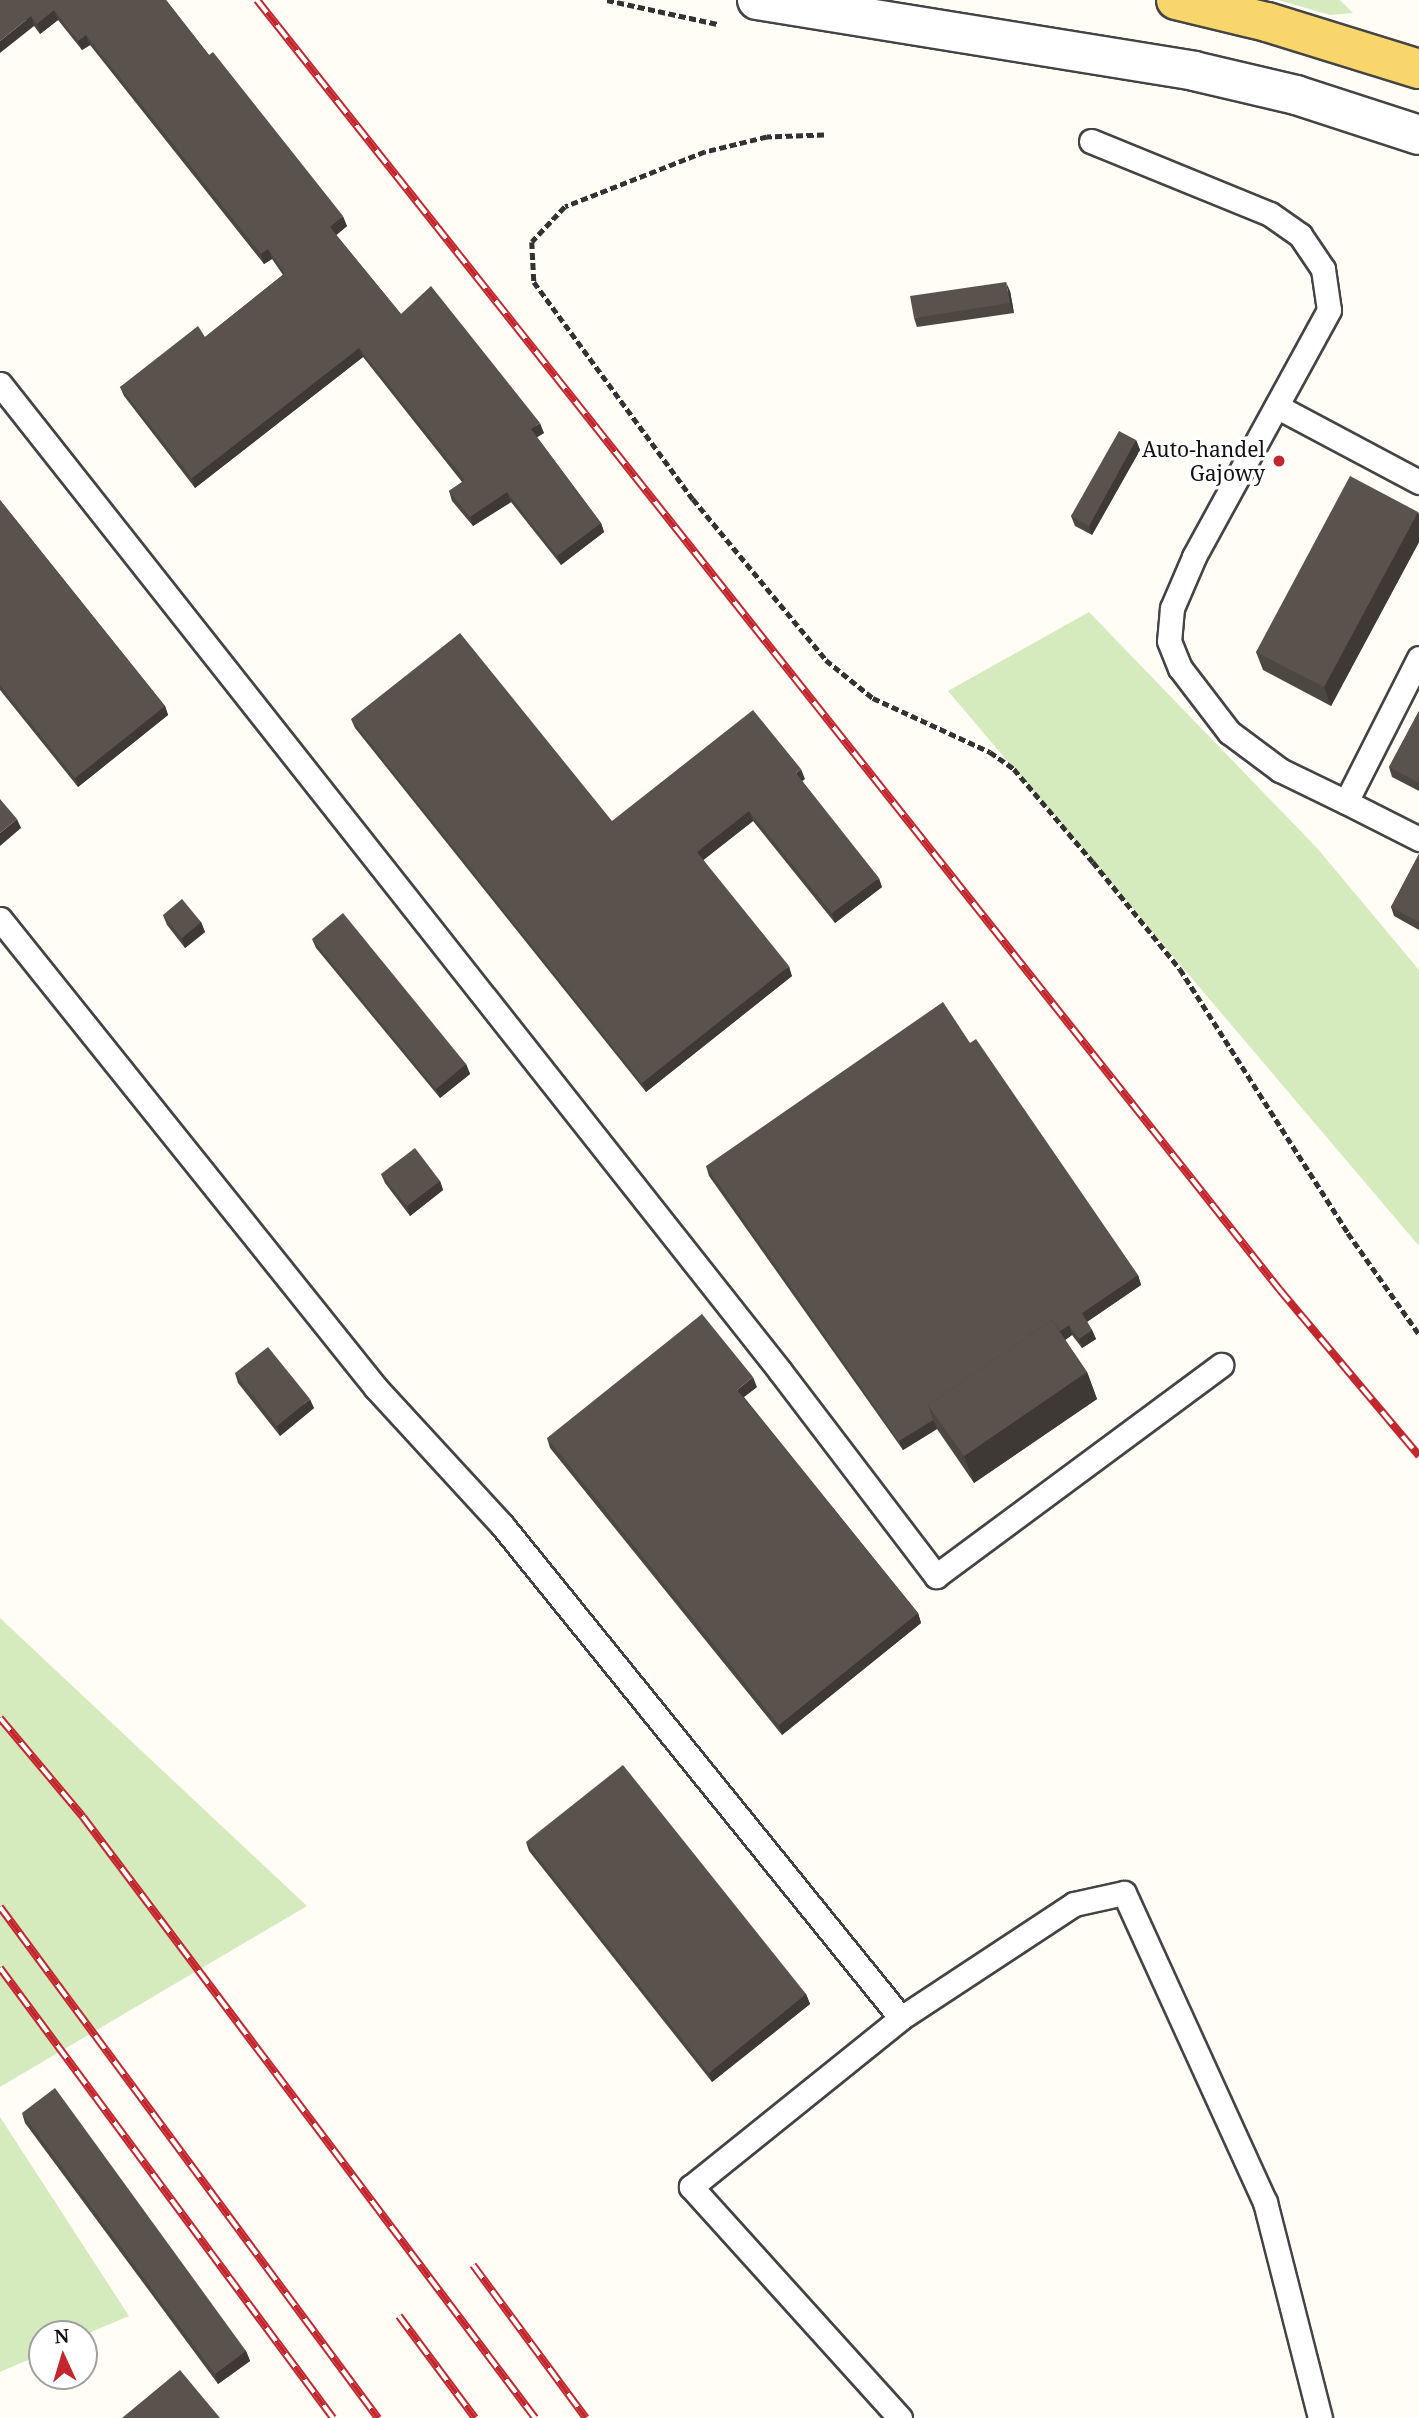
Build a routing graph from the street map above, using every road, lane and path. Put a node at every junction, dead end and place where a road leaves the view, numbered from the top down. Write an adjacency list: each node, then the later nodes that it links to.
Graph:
1 (757, 0): 5 (street)
2 (1176, 0): 3 (main road)
3 (1419, 69)
4 (824, 135): 14 (path)
5 (1419, 135)
6 (1091, 141): 8 (lane)
7 (0, 384): 15 (lane)
8 (1278, 407): 9 (lane); 11 (lane)
9 (1419, 482)
10 (1419, 659): 11 (lane)
11 (1346, 802): 12 (lane)
12 (1419, 839)
13 (0, 919): 16 (lane)
14 (1419, 1334)
15 (1221, 1365)
16 (901, 2018): 17 (lane); 18 (lane)
17 (900, 2418)
18 (1320, 2418)

